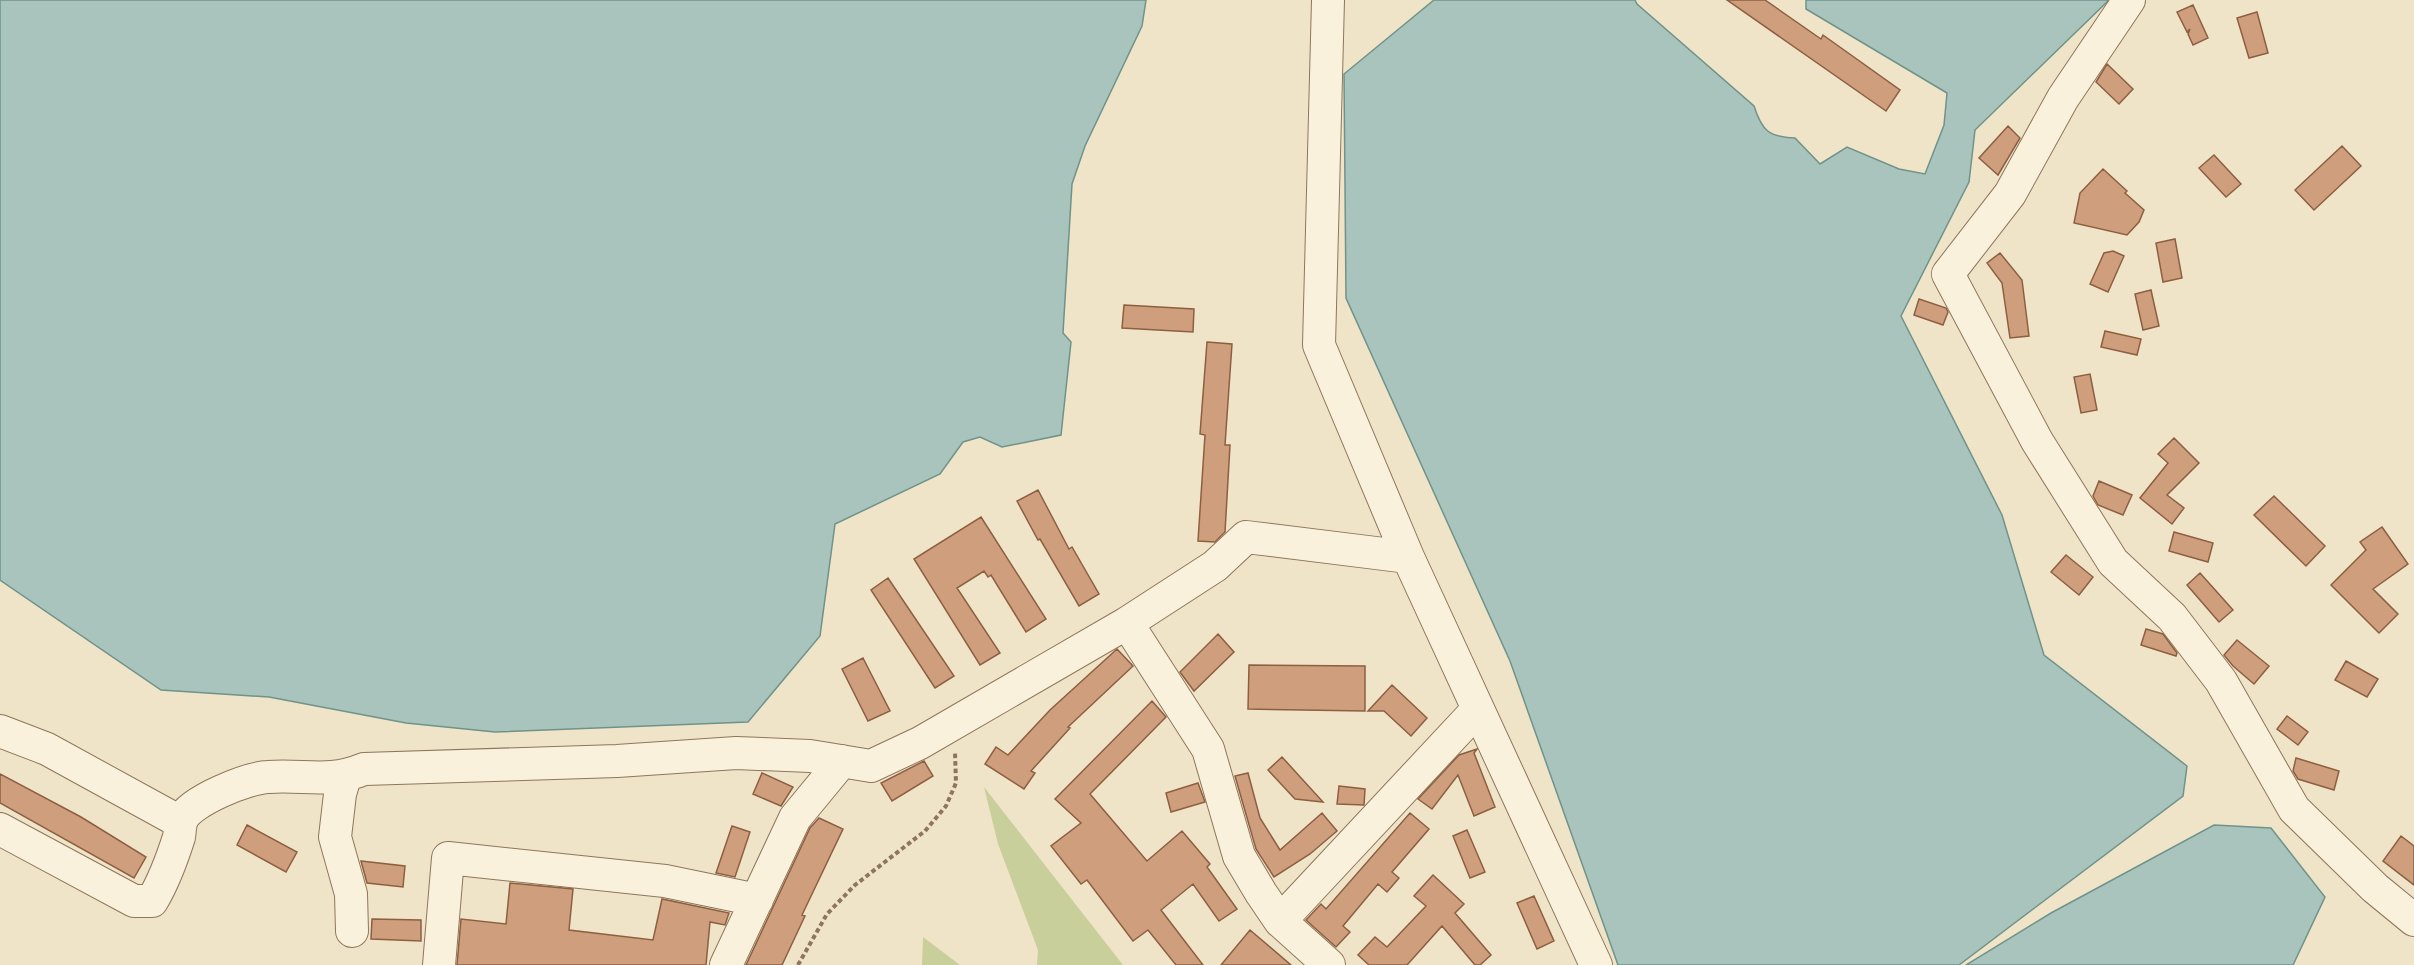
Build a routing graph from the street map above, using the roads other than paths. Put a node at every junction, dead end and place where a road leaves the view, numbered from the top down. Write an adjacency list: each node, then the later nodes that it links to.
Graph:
1 (1328, 0): 3 (street)
2 (2129, 0): 12 (street)
3 (1408, 557): 4 (street); 5 (street)
4 (1126, 624): 7 (street); 13 (street)
5 (1478, 709): 13 (street); 18 (street)
6 (0, 731): 9 (street)
7 (842, 761): 8 (street); 11 (street)
8 (345, 777): 9 (street); 14 (street)
9 (183, 818): 10 (street)
10 (0, 829)
11 (756, 900): 15 (street); 16 (street)
12 (2414, 920)
13 (1280, 921): 17 (street)
14 (352, 931)
15 (439, 965)
16 (726, 965)
17 (1329, 965)
18 (1596, 965)

